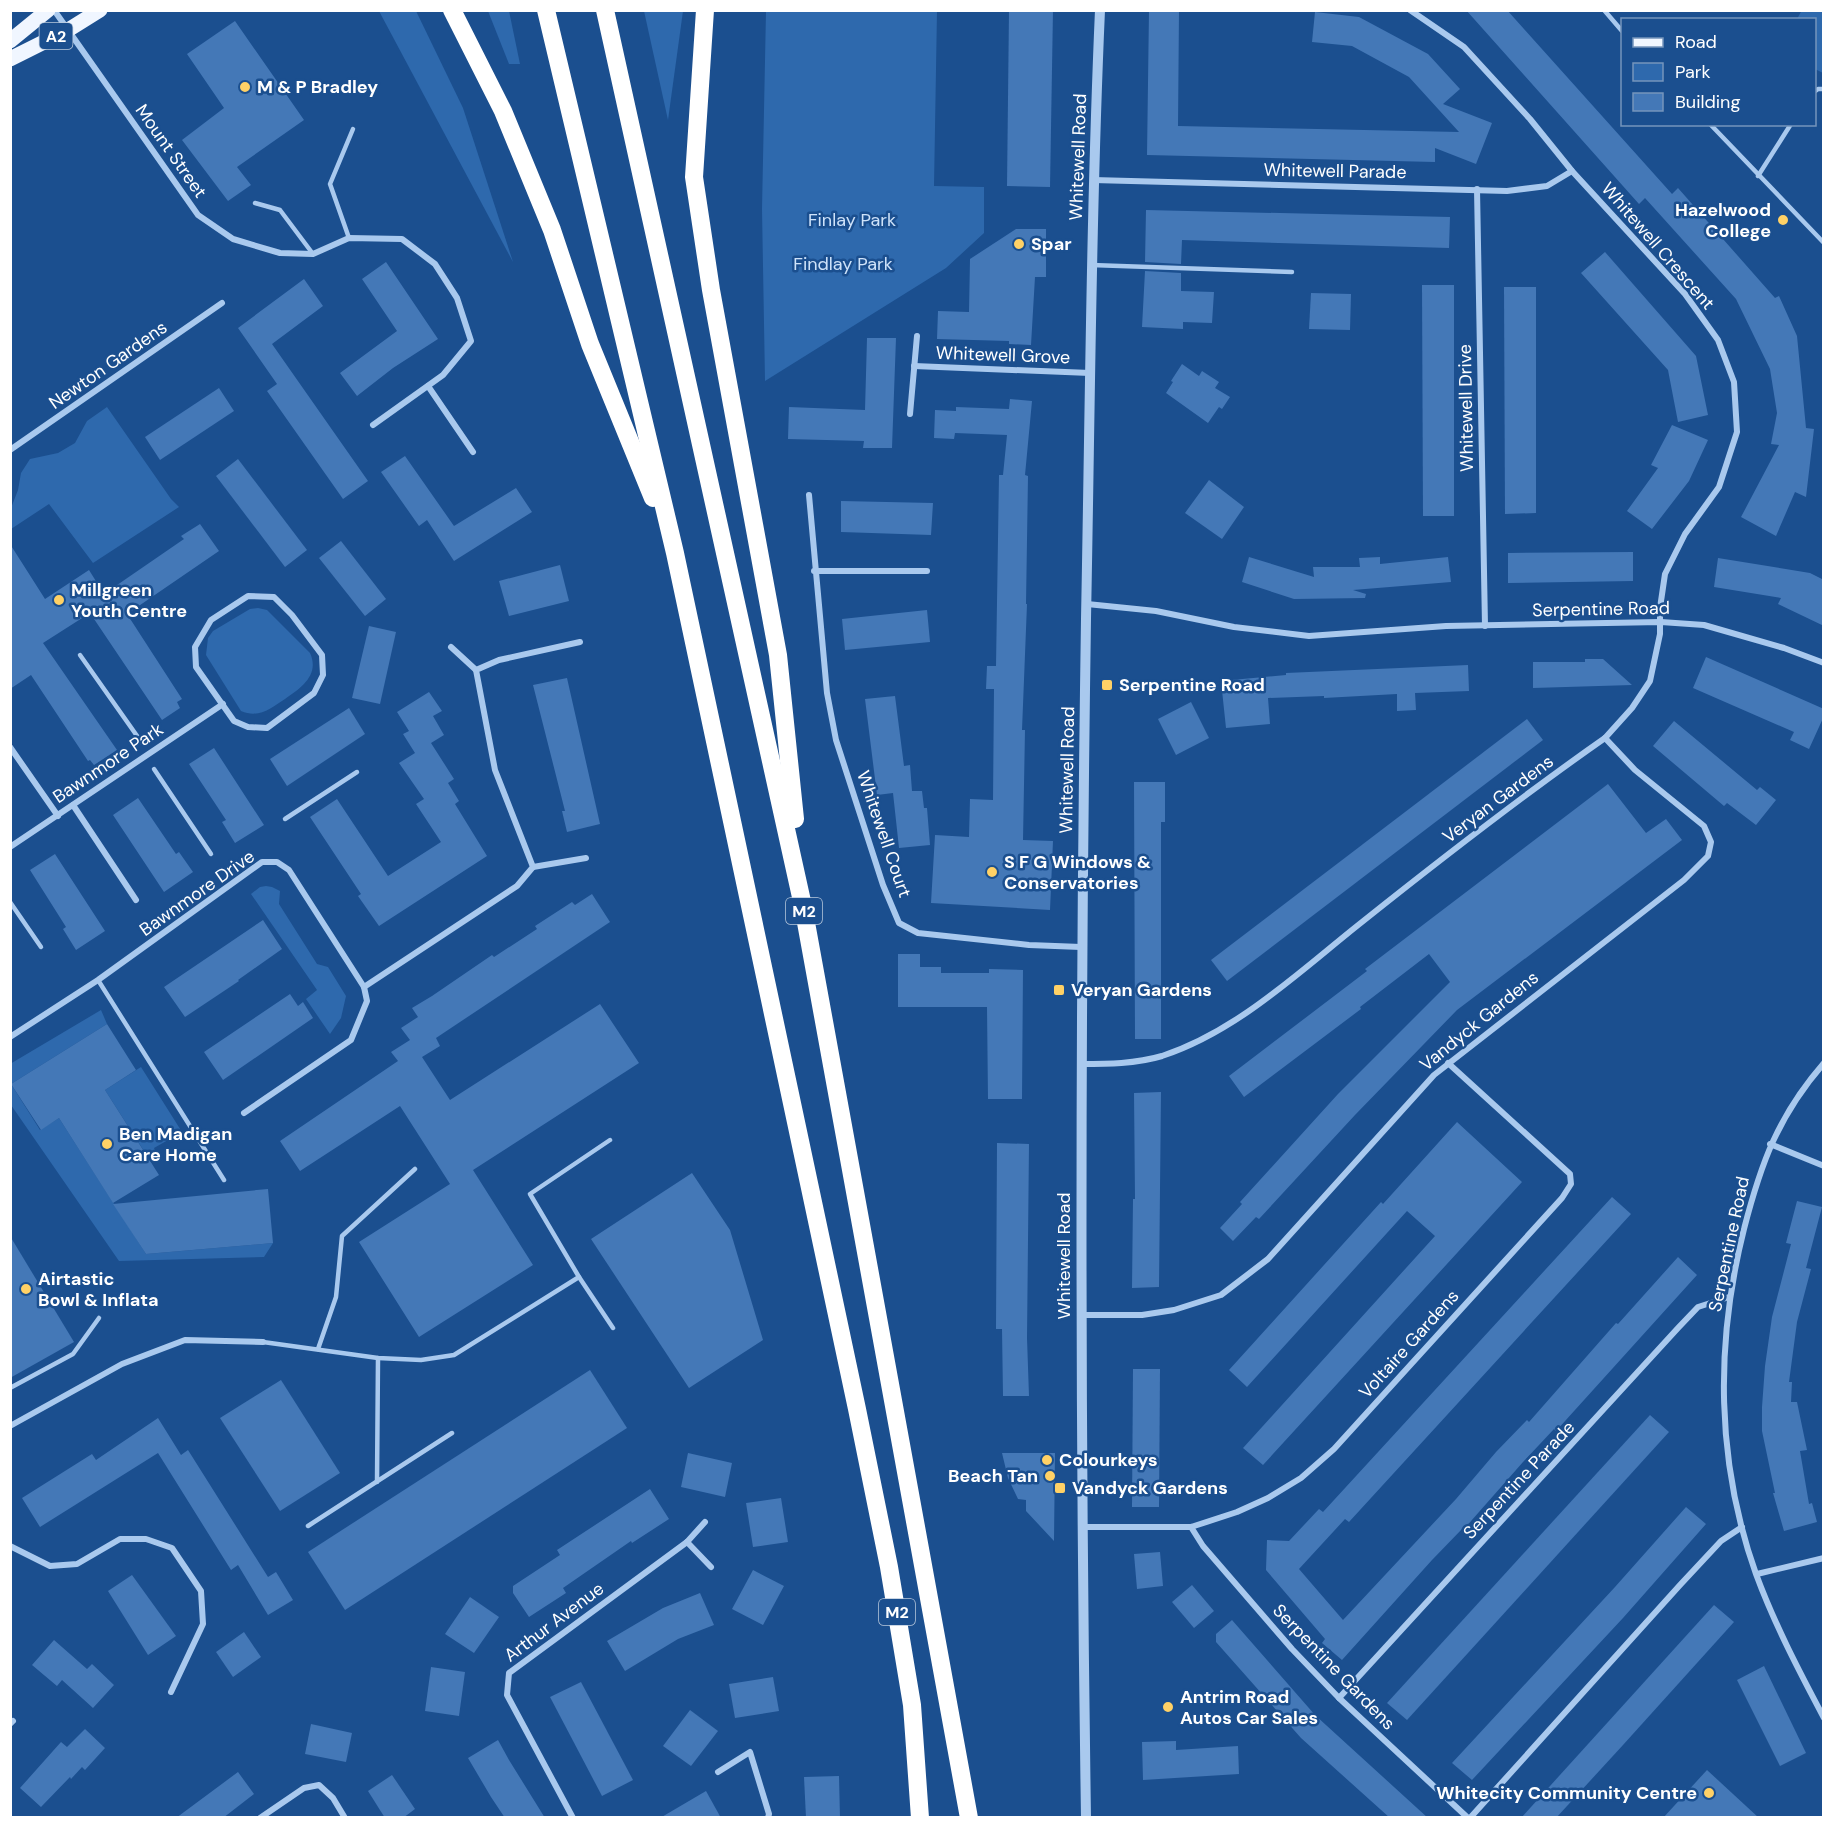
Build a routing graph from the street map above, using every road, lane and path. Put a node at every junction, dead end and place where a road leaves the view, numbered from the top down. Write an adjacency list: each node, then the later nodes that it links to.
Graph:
1 (48, 10): 13 (main road, A2)
2 (54, 10): 12 (street, Mount Street)
3 (100, 10): 12 (main road, A2)
4 (452, 10): 38 (highway)
5 (546, 10): 38 (highway, M2)
6 (606, 10): 64 (highway, M2)
7 (705, 10): 64 (highway)
8 (1101, 10): 20 (street, Whitewell Road)
9 (1410, 10): 18 (street, Whitewell Crescent)
10 (1604, 10): 11 (lane)
11 (1621, 29)
12 (68, 30): 14 (main road, A2); 25 (street, Mount Street)
13 (10, 41)
14 (10, 59)
15 (1712, 126): 19 (lane)
16 (1790, 126): 19 (lane)
17 (353, 129): 23 (lane)
18 (1572, 171): 21 (street, Whitewell Parade); 42 (street, Whitewell Crescent)
19 (1758, 176): 24 (lane)
20 (1093, 180): 21 (street, Whitewell Parade); 26 (street, Whitewell Road)
21 (1477, 189): 43 (street, Whitewell Drive)
22 (255, 203): 25 (lane)
23 (349, 238): 25 (street, Mount Street); 32 (street, Mount Street)
24 (1824, 243)
25 (313, 254)
26 (1092, 265): 27 (lane); 31 (street, Whitewell Road)
27 (1293, 272)
28 (222, 303): 35 (street, Newton Gardens)
29 (917, 336): 30 (street, Whitewell Grove)
30 (914, 366): 31 (street, Whitewell Grove); 33 (street, Whitewell Grove)
31 (1090, 373): 41 (street, Whitewell Road)
32 (428, 386): 34 (street, Mount Street); 36 (street)
33 (910, 414)
34 (373, 425)
35 (10, 450)
36 (473, 452)
37 (808, 495): 39 (street, Whitewell Court)
38 (675, 553): 109 (highway, M2)
39 (814, 571): 40 (street); 66 (street, Whitewell Court)
40 (927, 571)
41 (1087, 604): 43 (street, Serpentine Road); 66 (street, Whitewell Road)
42 (1660, 622): 43 (street, Serpentine Road); 47 (street, Serpentine Road); 50 (street, Veryan Gardens)
43 (1485, 626)
44 (580, 642): 48 (street)
45 (451, 647): 48 (street)
46 (80, 655): 51 (lane)
47 (1824, 663)
48 (476, 670): 61 (street)
49 (223, 704): 49 (street); 55 (street, Bawnmore Park)
50 (1605, 738): 70 (street, Vandyck Gardens); 72 (street, Veryan Gardens)
51 (142, 743)
52 (10, 747): 56 (street)
53 (154, 769): 59 (lane)
54 (357, 772): 57 (lane)
55 (73, 805): 56 (street, Bawnmore Park); 62 (street)
56 (57, 816): 58 (street, Bawnmore Park)
57 (285, 819)
58 (10, 848)
59 (211, 854)
60 (586, 858): 61 (street)
61 (533, 867): 68 (street)
62 (136, 900)
63 (10, 902): 65 (lane)
64 (804, 906): 110 (highway, M2)
65 (40, 947)
66 (1081, 947): 72 (street, Whitewell Road)
67 (98, 980): 68 (street, Bawnmore Drive); 69 (street, Bawnmore Drive); 78 (lane)
68 (363, 987): 73 (street)
69 (10, 1037)
70 (1448, 1063): 81 (street, Vandyck Gardens); 94 (street, Voltaire Gardens)
71 (1824, 1063): 75 (street, Serpentine Road)
72 (1080, 1064): 81 (street, Whitewell Road)
73 (244, 1113)
74 (610, 1140): 79 (lane)
75 (1770, 1144): 76 (street); 80 (street, Serpentine Road)
76 (1824, 1166)
77 (415, 1169): 85 (lane)
78 (224, 1180)
79 (579, 1277): 83 (lane); 86 (lane)
80 (1729, 1297): 95 (street, Serpentine Road); 102 (street, Serpentine Parade)
81 (1081, 1315): 93 (street, Whitewell Road)
82 (99, 1318): 87 (lane)
83 (613, 1328)
84 (263, 1342): 85 (lane); 88 (street)
85 (318, 1349): 86 (lane)
86 (378, 1358): 90 (lane)
87 (10, 1388)
88 (10, 1426)
89 (452, 1433): 90 (lane)
90 (376, 1482): 92 (lane)
91 (705, 1522): 96 (street, Arthur Avenue)
92 (308, 1526)
93 (1081, 1527): 94 (street, Voltaire Gardens); 111 (street, Whitewell Road)
94 (1191, 1527): 102 (street, Serpentine Gardens)
95 (1742, 1527): 100 (street, Serpentine Road); 112 (street, Serpentine Gardens)
96 (687, 1542): 99 (street); 107 (street, Arthur Avenue)
97 (10, 1546): 101 (street)
98 (1824, 1558): 100 (street)
99 (711, 1567)
100 (1757, 1574): 103 (street, Serpentine Road)
101 (171, 1692)
102 (1339, 1698): 112 (street, Serpentine Gardens)
103 (1824, 1718)
104 (718, 1772): 108 (street)
105 (260, 1818): 106 (street)
106 (345, 1818)
107 (573, 1818)
108 (768, 1818)
109 (920, 1818)
110 (969, 1818)
111 (1086, 1818)
112 (1469, 1818)

